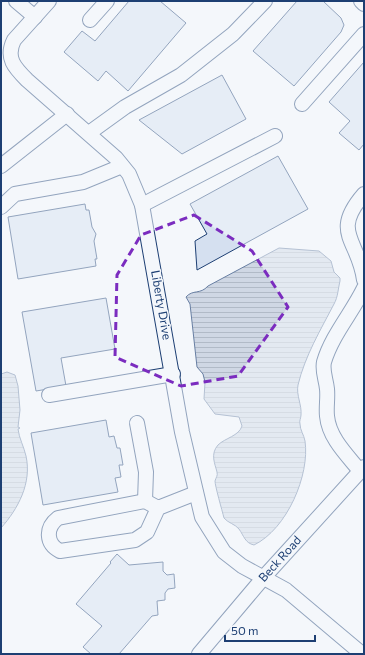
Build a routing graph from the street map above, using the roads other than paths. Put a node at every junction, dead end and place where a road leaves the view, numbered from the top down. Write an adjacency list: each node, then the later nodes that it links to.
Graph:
1 (16, 1): 7 (street)
2 (49, 1): 7 (street, Liberty Drive)
3 (107, 1): 8 (street)
4 (265, 1): 13 (street)
5 (361, 1): 6 (street)
6 (364, 4)
7 (35, 17): 10 (street, Liberty Drive)
8 (90, 20)
9 (364, 34): 11 (street)
10 (5, 57): 12 (street, Liberty Drive)
11 (302, 104)
12 (67, 114): 13 (street, Liberty Drive); 15 (street)
13 (89, 133): 16 (street, Liberty Drive)
14 (275, 136): 18 (street)
15 (1, 166)
16 (122, 166): 18 (street, Liberty Drive); 19 (street)
17 (364, 194): 20 (street)
18 (142, 205): 22 (street, Liberty Drive)
19 (1, 207)
20 (364, 280)
21 (364, 288): 25 (street)
22 (173, 374): 23 (street); 26 (street, Liberty Drive)
23 (49, 394)
24 (137, 423): 27 (street)
25 (362, 469): 29 (street, Beck Road)
26 (196, 493): 28 (street); 29 (street, Liberty Drive)
27 (145, 501): 28 (street); 28 (street)
28 (158, 508)
29 (264, 577): 30 (street, Beck Road); 31 (street, Liberty Drive)
30 (199, 654)
31 (362, 654)

